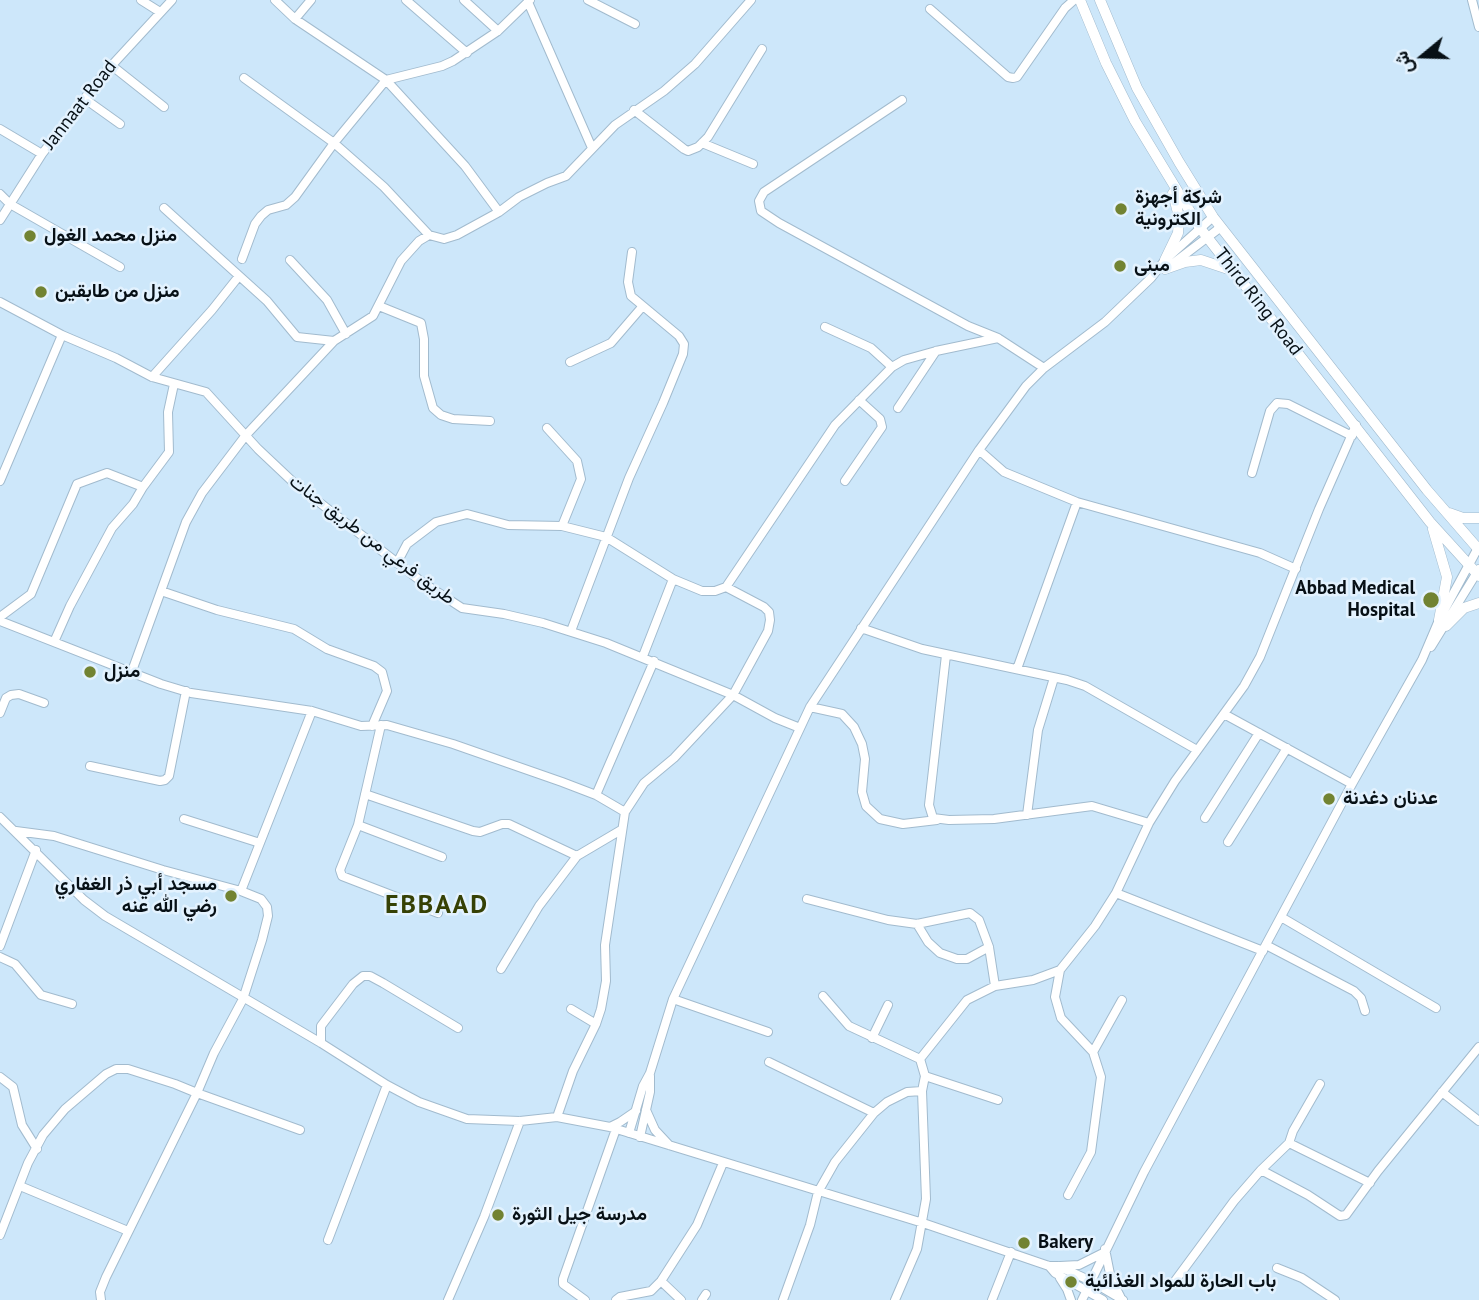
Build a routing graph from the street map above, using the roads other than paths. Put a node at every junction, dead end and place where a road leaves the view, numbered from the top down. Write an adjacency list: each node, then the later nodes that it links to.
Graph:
1 (141, 0): 15 (street)
2 (172, 0): 15 (street, Jannaat Road)
3 (275, 0): 16 (street)
4 (311, 0): 16 (street)
5 (406, 0): 21 (street)
6 (464, 0): 19 (street)
7 (588, 0): 17 (street)
8 (1074, 0): 14 (street)
9 (1080, 0): 36 (main road, Third Ring Road)
10 (1100, 0): 41 (main road, Third Ring Road)
11 (1472, 0): 18 (street)
12 (529, 1): 19 (street); 33 (street)
13 (747, 1): 28 (street)
14 (930, 9)
15 (160, 12): 22 (street, Jannaat Road)
16 (295, 19): 24 (street)
17 (635, 24)
18 (1479, 27)
19 (498, 31): 21 (street)
20 (762, 49): 32 (street)
21 (467, 53): 24 (street)
22 (111, 65): 25 (street, Jannaat Road); 27 (street)
23 (244, 79): 31 (street)
24 (386, 80): 31 (street); 40 (street)
25 (85, 99): 29 (street); 34 (street, Jannaat Road)
26 (902, 100): 59 (street)
27 (164, 107)
28 (634, 110): 32 (street); 33 (street)
29 (120, 124)
30 (0, 129): 34 (street)
31 (334, 143): 45 (street); 47 (street)
32 (702, 143): 35 (street)
33 (592, 148): 40 (street)
34 (42, 154): 38 (street, Jannaat Road)
35 (754, 164)
36 (1167, 176): 44 (main road, Third Ring Road); 49 (main road)
37 (0, 194): 38 (street)
38 (10, 204): 42 (street, Jannaat Road); 50 (street)
39 (164, 208): 52 (street)
40 (499, 212): 45 (street)
41 (1213, 217): 43 (main road, Third Ring Road); 44 (street)
42 (0, 220)
43 (1221, 226): 44 (street); 80 (main road, Third Ring Road)
44 (1203, 232): 49 (street); 51 (main road, Third Ring Road)
45 (429, 235): 54 (street)
46 (632, 253): 55 (street)
47 (242, 259)
48 (290, 260): 57 (street)
49 (1165, 265): 51 (main road); 64 (street)
50 (120, 267)
51 (1233, 271): 70 (main road, Third Ring Road)
52 (239, 276): 60 (street); 65 (street)
53 (0, 302): 58 (street, طريق فرعي من طريق جنات)
54 (379, 306): 57 (street); 69 (street)
55 (642, 307): 62 (street); 84 (street)
56 (825, 327): 63 (street)
57 (346, 334): 60 (street)
58 (62, 335): 65 (street, طريق فرعي من طريق جنات); 76 (street)
59 (998, 338): 61 (street); 64 (street)
60 (334, 341): 72 (street)
61 (936, 351): 63 (street); 68 (street)
62 (570, 362)
63 (892, 367): 67 (street)
64 (1044, 368): 74 (street)
65 (152, 377): 66 (street, طريق فرعي من طريق جنات)
66 (174, 384): 72 (street, طريق فرعي من طريق جنات); 78 (street)
67 (859, 400): 77 (street); 91 (street)
68 (898, 408)
69 (490, 421)
70 (1356, 425): 73 (street); 82 (main road, Third Ring Road)
71 (547, 428): 83 (street)
72 (246, 435): 86 (street, طريق فرعي من طريق جنات); 92 (street)
73 (1352, 436): 75 (street); 88 (street)
74 (979, 450): 79 (street); 96 (street)
75 (1252, 473)
76 (0, 481)
77 (845, 481)
78 (143, 487): 94 (street); 98 (street)
79 (1077, 502): 88 (street); 102 (street)
80 (1446, 512): 81 (main road); 85 (main road, Third Ring Road)
81 (1479, 518)
82 (1430, 522): 87 (main road, Third Ring Road); 95 (main road)
83 (562, 526): 84 (street); 86 (street)
84 (606, 537): 90 (street); 97 (street)
85 (1478, 548): 87 (street)
86 (397, 563): 97 (street, طريق فرعي من طريق جنات)
87 (1468, 564): 89 (main road, Third Ring Road); 95 (street)
88 (1296, 569): 111 (street)
89 (1478, 573): 95 (street)
90 (673, 579): 91 (street); 100 (street)
91 (726, 587): 106 (street)
92 (161, 591): 103 (street); 112 (street)
93 (1479, 603): 95 (main road)
94 (0, 619): 98 (street)
95 (1443, 623): 118 (street)
96 (861, 628): 99 (street); 108 (street)
97 (571, 631): 100 (street, طريق فرعي من طريق جنات)
98 (54, 642): 103 (street)
99 (946, 655): 102 (street); 126 (street)
100 (643, 656): 101 (street, طريق فرعي من طريق جنات)
101 (654, 661): 106 (street, طريق فرعي من طريق جنات); 120 (street)
102 (1017, 669): 104 (street)
103 (132, 671): 105 (street)
104 (1054, 677): 116 (street); 122 (street)
105 (186, 691): 109 (street); 117 (street)
106 (733, 695): 113 (street, طريق فرعي من طريق جنات); 121 (street)
107 (44, 703): 110 (street)
108 (810, 707): 113 (street); 126 (street)
109 (312, 711): 112 (street); 132 (street)
110 (0, 713)
111 (1224, 714): 114 (street); 116 (street)
112 (377, 725): 119 (street); 120 (street)
113 (800, 728): 151 (street)
114 (1259, 733): 115 (street); 124 (street)
115 (1287, 748): 118 (street); 131 (street)
116 (1197, 750): 127 (street)
117 (90, 766)
118 (1352, 783): 140 (street)
119 (365, 794): 128 (street); 134 (street)
120 (596, 795): 121 (street)
121 (625, 812): 130 (street)
122 (1027, 815): 126 (street); 127 (street)
123 (0, 817): 129 (street)
124 (1205, 818)
125 (184, 819): 132 (street)
126 (940, 820)
127 (1149, 823): 137 (street)
128 (358, 825): 135 (street); 139 (street)
129 (16, 831): 133 (street); 136 (street)
130 (621, 831): 134 (street); 158 (street)
131 (1228, 842)
132 (260, 843): 136 (street)
133 (36, 850): 142 (street); 150 (street)
134 (577, 856): 146 (street)
135 (442, 858)
136 (241, 891): 150 (street)
137 (1116, 893): 144 (street); 147 (street)
138 (807, 900): 141 (street)
139 (438, 914)
140 (1281, 917): 144 (street); 155 (street)
141 (917, 924): 143 (street); 143 (street)
142 (0, 946)
143 (989, 947): 148 (street)
144 (1264, 948): 157 (street); 201 (street)
145 (0, 957): 153 (street)
146 (501, 969)
147 (1060, 970): 148 (street); 164 (street)
148 (995, 986): 165 (street)
149 (823, 996): 161 (street)
150 (243, 999): 162 (street); 174 (street)
151 (673, 999): 160 (street); 167 (street)
152 (1122, 1000): 164 (street)
153 (72, 1004)
154 (888, 1005): 161 (street)
155 (1436, 1008)
156 (571, 1009): 158 (street)
157 (1365, 1011)
158 (596, 1024): 179 (street)
159 (458, 1028): 162 (street)
160 (768, 1032)
161 (872, 1038): 165 (street)
162 (320, 1043): 171 (street)
163 (1479, 1046): 173 (street)
164 (1093, 1052): 194 (street)
165 (920, 1059): 168 (street)
166 (769, 1062): 178 (street)
167 (650, 1073): 176 (street); 177 (street)
168 (925, 1076): 172 (street); 175 (street)
169 (0, 1077): 188 (street)
170 (1321, 1084): 186 (street)
171 (387, 1085): 180 (street); 200 (street)
172 (922, 1091): 178 (street); 197 (street)
173 (1442, 1092): 181 (street); 191 (street)
174 (197, 1093): 183 (street); 188 (street); 198 (street)
175 (998, 1100)
176 (646, 1110): 185 (street); 187 (street)
177 (636, 1111): 182 (street); 184 (street)
178 (874, 1113): 193 (street)
179 (557, 1117): 180 (street); 182 (street)
180 (520, 1121): 211 (street)
181 (1479, 1121)
182 (613, 1128): 184 (street); 212 (street)
183 (300, 1130)
184 (629, 1133): 185 (street)
185 (640, 1137): 187 (street)
186 (1289, 1143): 190 (street); 191 (street)
187 (671, 1147): 189 (street)
188 (37, 1149): 192 (street)
189 (723, 1163): 193 (street); 205 (street)
190 (1261, 1170): 191 (street); 207 (street)
191 (1370, 1184)
192 (20, 1186): 195 (street); 198 (street)
193 (818, 1192): 197 (street); 215 (street)
194 (1068, 1195)
195 (9, 1213): 196 (street); 199 (street)
196 (0, 1217)
197 (923, 1223): 202 (street); 216 (street)
198 (128, 1231): 210 (street)
199 (0, 1235)
200 (328, 1240)
201 (1104, 1250): 203 (street); 206 (street); 209 (street)
202 (1011, 1252): 203 (street); 217 (street)
203 (1054, 1268): 206 (street); 208 (street); 218 (street)
204 (1277, 1268): 220 (street)
205 (661, 1281): 213 (street); 214 (street)
206 (1091, 1281): 208 (street); 209 (street)
207 (1172, 1286)
208 (1084, 1296): 219 (street)
209 (1122, 1299)
210 (101, 1300)
211 (448, 1300)
212 (585, 1300)
213 (616, 1300)
214 (681, 1300)
215 (783, 1300)
216 (895, 1300)
217 (992, 1300)
218 (1071, 1300)
219 (1103, 1300)
220 (1335, 1300)

